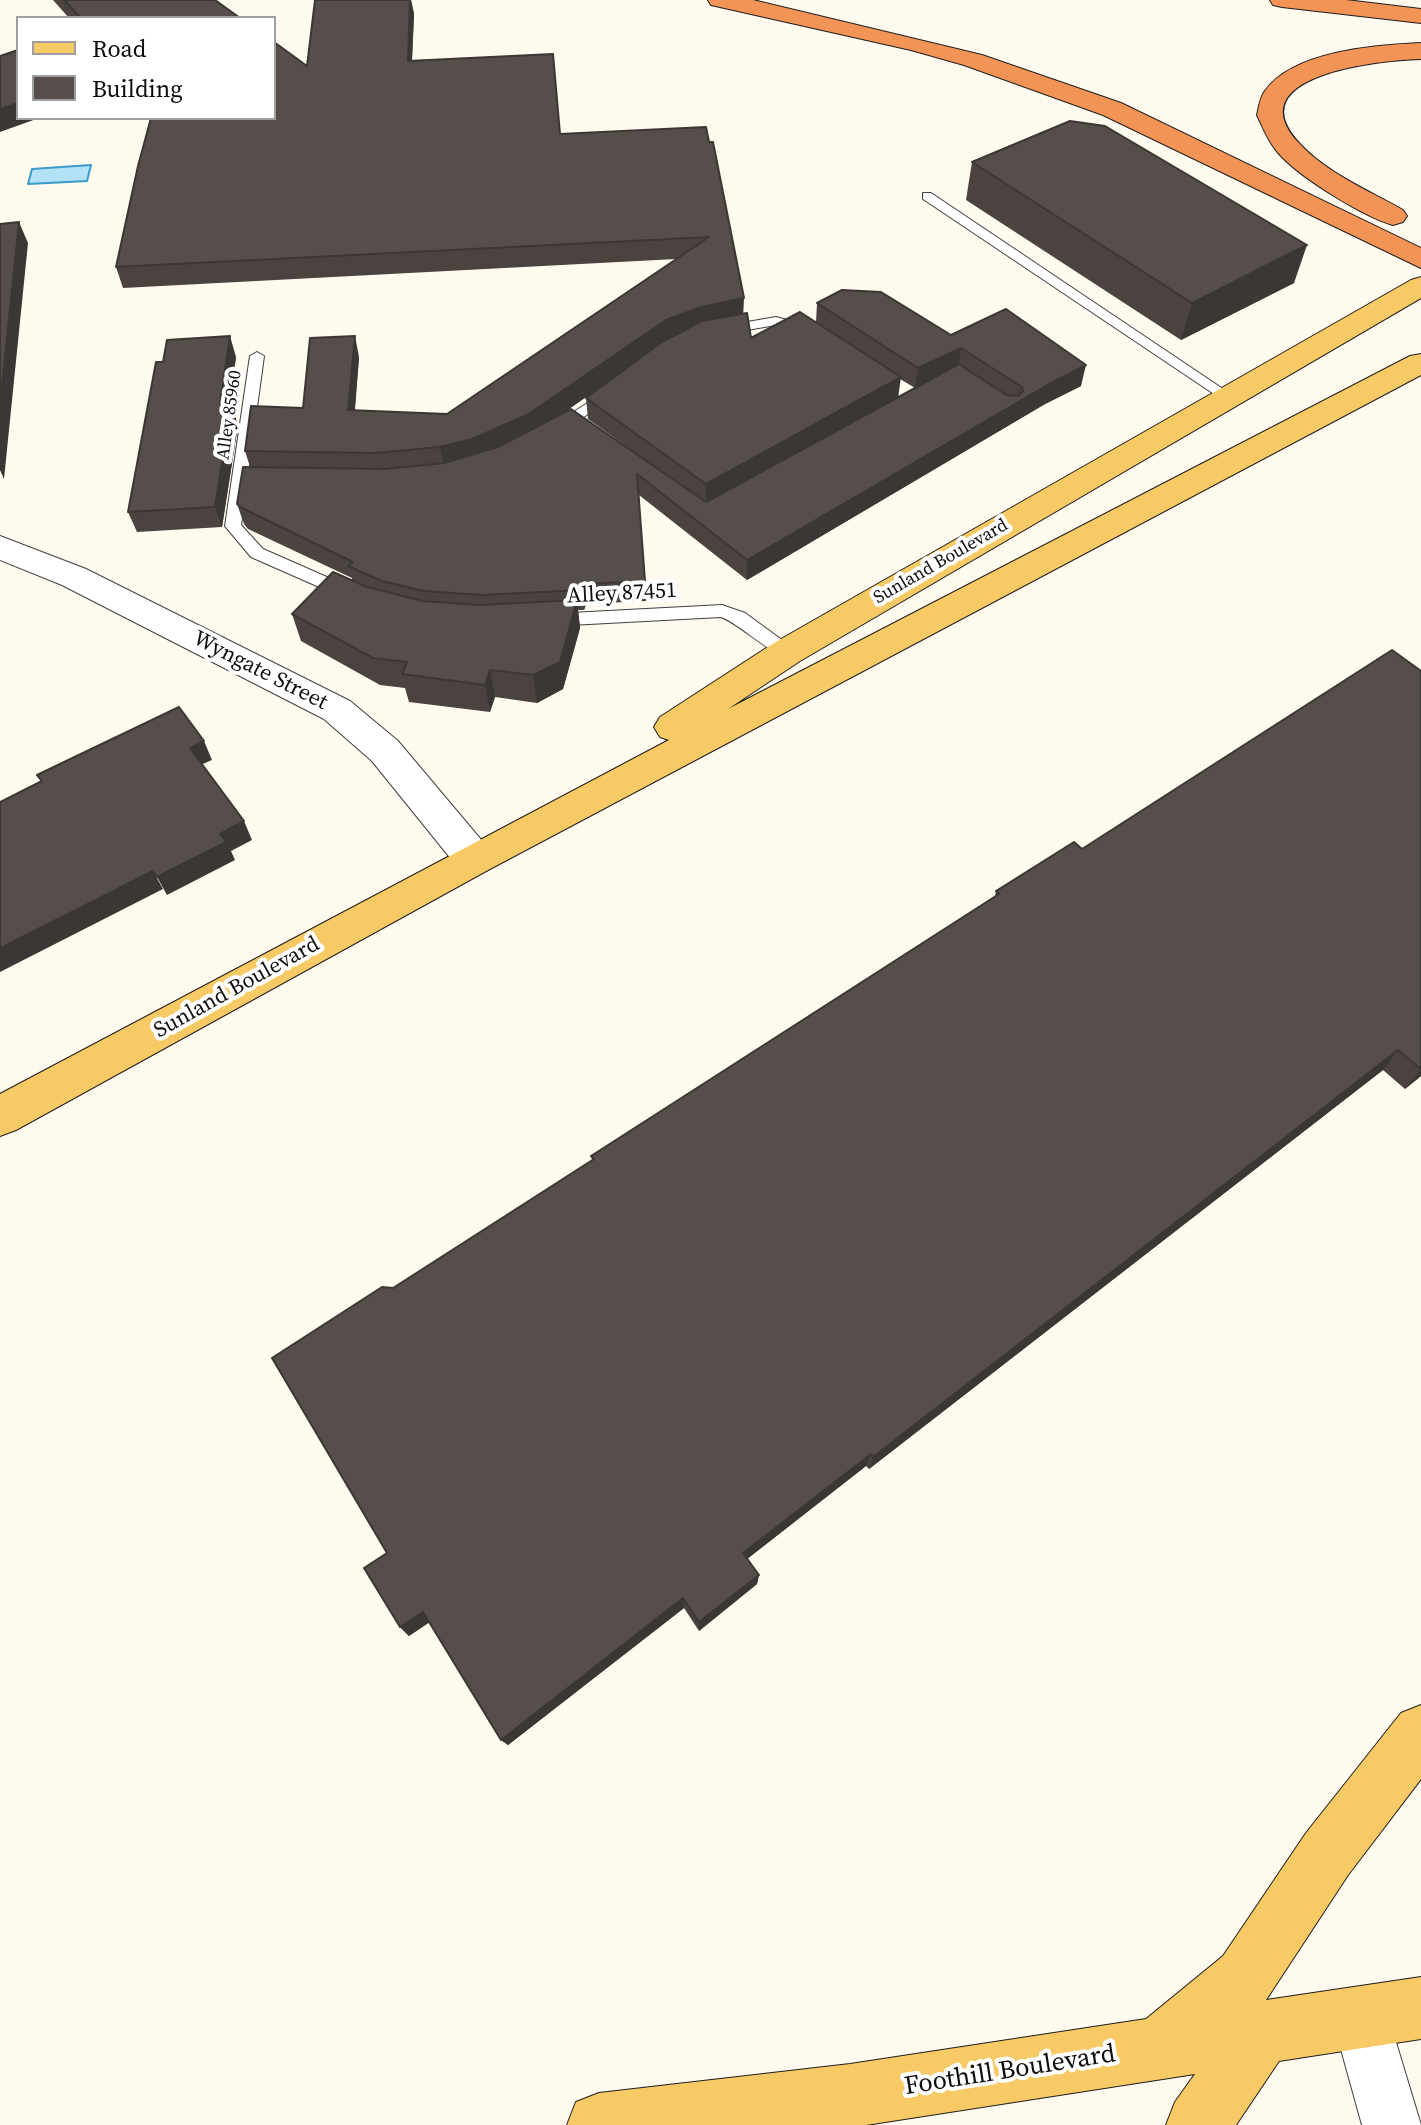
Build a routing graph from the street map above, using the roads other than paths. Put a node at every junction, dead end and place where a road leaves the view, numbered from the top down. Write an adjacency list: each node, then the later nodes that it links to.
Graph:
1 (720, 0): 7 (highway)
2 (1282, 0): 3 (highway)
3 (1421, 16)
4 (1421, 51): 6 (highway)
5 (927, 196): 14 (lane)
6 (1421, 239)
7 (1421, 259)
8 (1421, 286): 14 (main road, Sunland Boulevard)
9 (711, 333): 10 (lane)
10 (815, 333)
11 (257, 356): 17 (lane, Alley 85960)
12 (1421, 363): 20 (main road, Sunland Boulevard)
13 (621, 384): 15 (lane)
14 (1228, 397): 19 (main road, Sunland Boulevard)
15 (538, 440)
16 (0, 547): 20 (street, Wyngate Street)
17 (367, 602)
18 (531, 621): 19 (lane, Alley 87451)
19 (787, 652): 20 (main road, Sunland Boulevard)
20 (474, 859): 21 (main road, Sunland Boulevard)
21 (0, 1116)
22 (1421, 1733): 26 (main road)
23 (1421, 2008): 24 (main road, Foothill Boulevard)
24 (1361, 2017): 25 (main road, Foothill Boulevard); 29 (street)
25 (1263, 2030): 26 (main road, Foothill Boulevard); 28 (main road)
26 (1162, 2047): 27 (main road, Foothill Boulevard)
27 (599, 2125)
28 (1198, 2125)
29 (1392, 2125)

